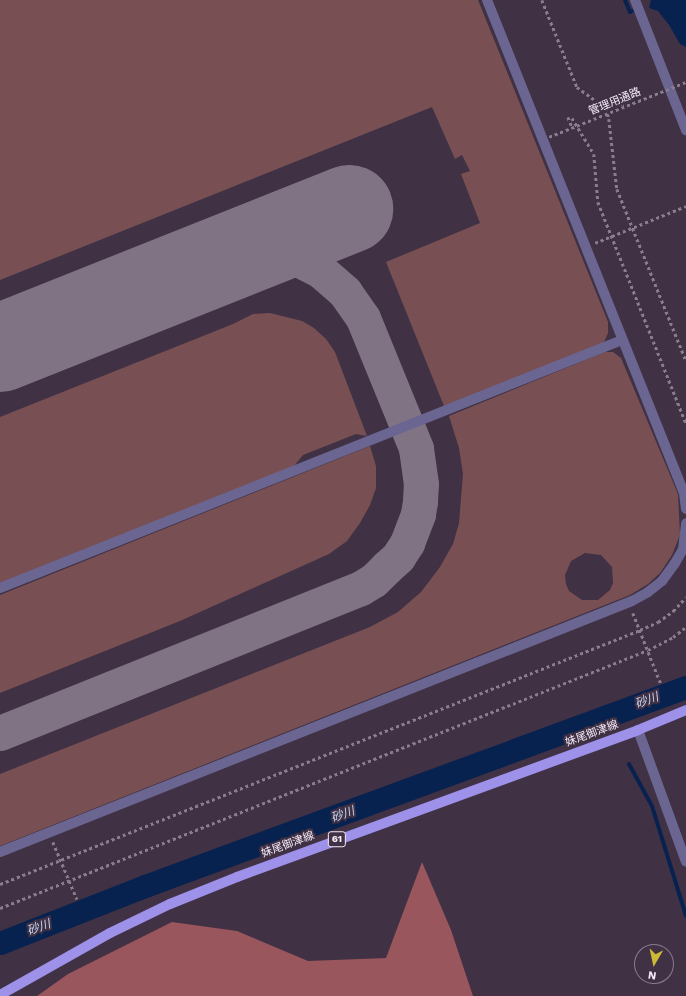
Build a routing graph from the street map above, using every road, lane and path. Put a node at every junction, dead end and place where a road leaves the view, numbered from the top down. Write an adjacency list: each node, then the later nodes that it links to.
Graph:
1 (487, 0): 15 (street)
2 (542, 0): 13 (path)
3 (635, 0): 10 (street)
4 (686, 82): 6 (path, 管理用通路, bridge)
5 (620, 97): 6 (path)
6 (624, 107): 9 (path, 管理用通路, bridge)
7 (568, 117): 9 (path)
8 (572, 118): 14 (path)
9 (572, 128): 11 (path, 管理用通路, bridge)
10 (686, 130)
11 (549, 137)
12 (686, 206): 13 (path)
13 (633, 227): 14 (path); 17 (path)
14 (612, 236): 15 (path); 18 (path)
15 (585, 246): 16 (street)
16 (622, 340): 19 (street); 21 (street)
17 (686, 361)
18 (686, 423)
19 (686, 509)
20 (686, 523): 23 (street)
21 (0, 588)
22 (686, 597): 25 (path)
23 (629, 603): 25 (path); 30 (street)
24 (686, 627): 26 (path)
25 (640, 630): 26 (path); 32 (path)
26 (648, 650): 27 (path); 34 (path)
27 (661, 684)
28 (686, 710): 29 (main road, 妹尾御津線 / 61)
29 (638, 730): 33 (street); 38 (main road, 妹尾御津線 / 61)
30 (49, 832): 31 (street); 32 (path)
31 (0, 852)
32 (61, 860): 34 (path); 35 (path)
33 (686, 862)
34 (69, 881): 36 (path); 37 (path)
35 (0, 884)
36 (77, 899)
37 (0, 908)
38 (0, 995)

